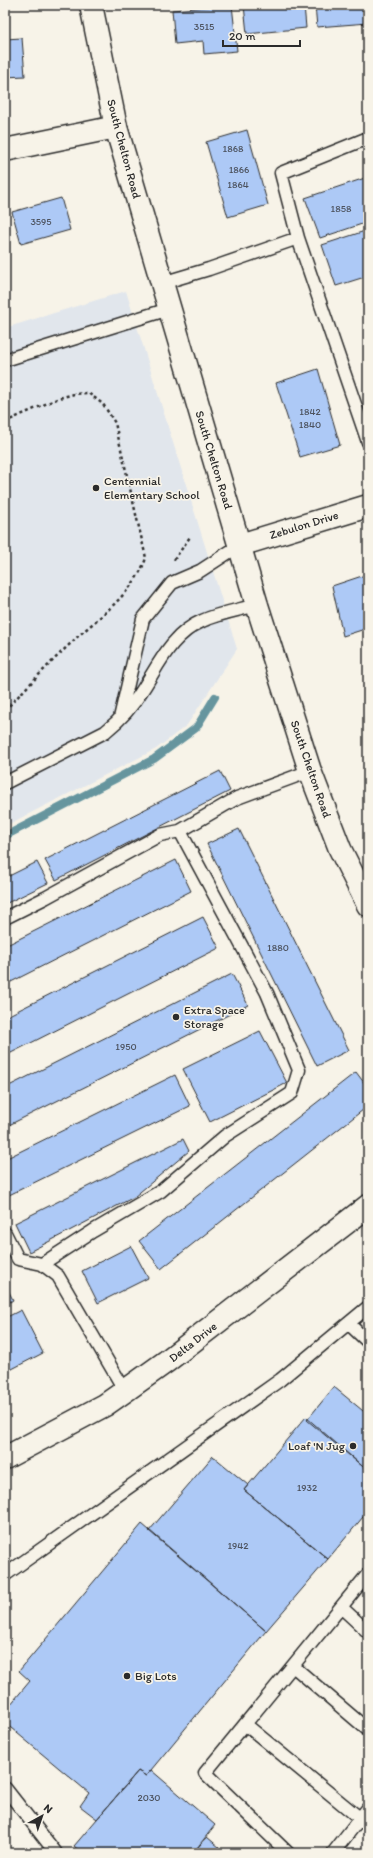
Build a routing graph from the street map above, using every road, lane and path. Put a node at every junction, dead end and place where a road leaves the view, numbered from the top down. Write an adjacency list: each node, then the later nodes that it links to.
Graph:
1 (91, 5): 2 (main road, South Chelton Road)
2 (116, 127): 4 (main road); 6 (main road, South Chelton Road)
3 (368, 138): 5 (lane)
4 (5, 150)
5 (298, 238): 6 (lane); 10 (lane)
6 (162, 283): 7 (main road, South Chelton Road)
7 (169, 309): 8 (lane); 13 (main road, South Chelton Road)
8 (5, 360)
9 (5, 422): 16 (path)
10 (368, 442)
11 (368, 506): 13 (main road, Zebulon Drive)
12 (190, 537): 14 (path)
13 (240, 545): 15 (main road, South Chelton Road); 17 (lane)
14 (173, 562)
15 (257, 605): 17 (lane); 18 (main road, South Chelton Road)
16 (5, 710)
17 (120, 721): 19 (lane)
18 (310, 771): 20 (lane); 21 (main road, South Chelton Road)
19 (5, 783)
20 (180, 831): 22 (lane); 25 (lane)
21 (368, 904)
22 (5, 918)
23 (368, 1206): 29 (main road, Delta Drive)
24 (5, 1233): 25 (lane)
25 (42, 1264): 29 (lane)
26 (368, 1307): 27 (lane)
27 (348, 1324): 28 (lane); 32 (lane)
28 (368, 1342)
29 (125, 1391): 30 (main road, Delta Drive)
30 (5, 1458)
31 (368, 1574): 33 (lane)
32 (5, 1575)
33 (341, 1607): 34 (lane); 35 (lane)
34 (368, 1632)
35 (293, 1666): 36 (lane); 37 (lane)
36 (245, 1724): 40 (lane); 42 (lane)
37 (368, 1730)
38 (5, 1788): 41 (lane)
39 (368, 1808): 40 (lane)
40 (364, 1822): 43 (lane)
41 (56, 1853)
42 (288, 1853)
43 (333, 1853)

